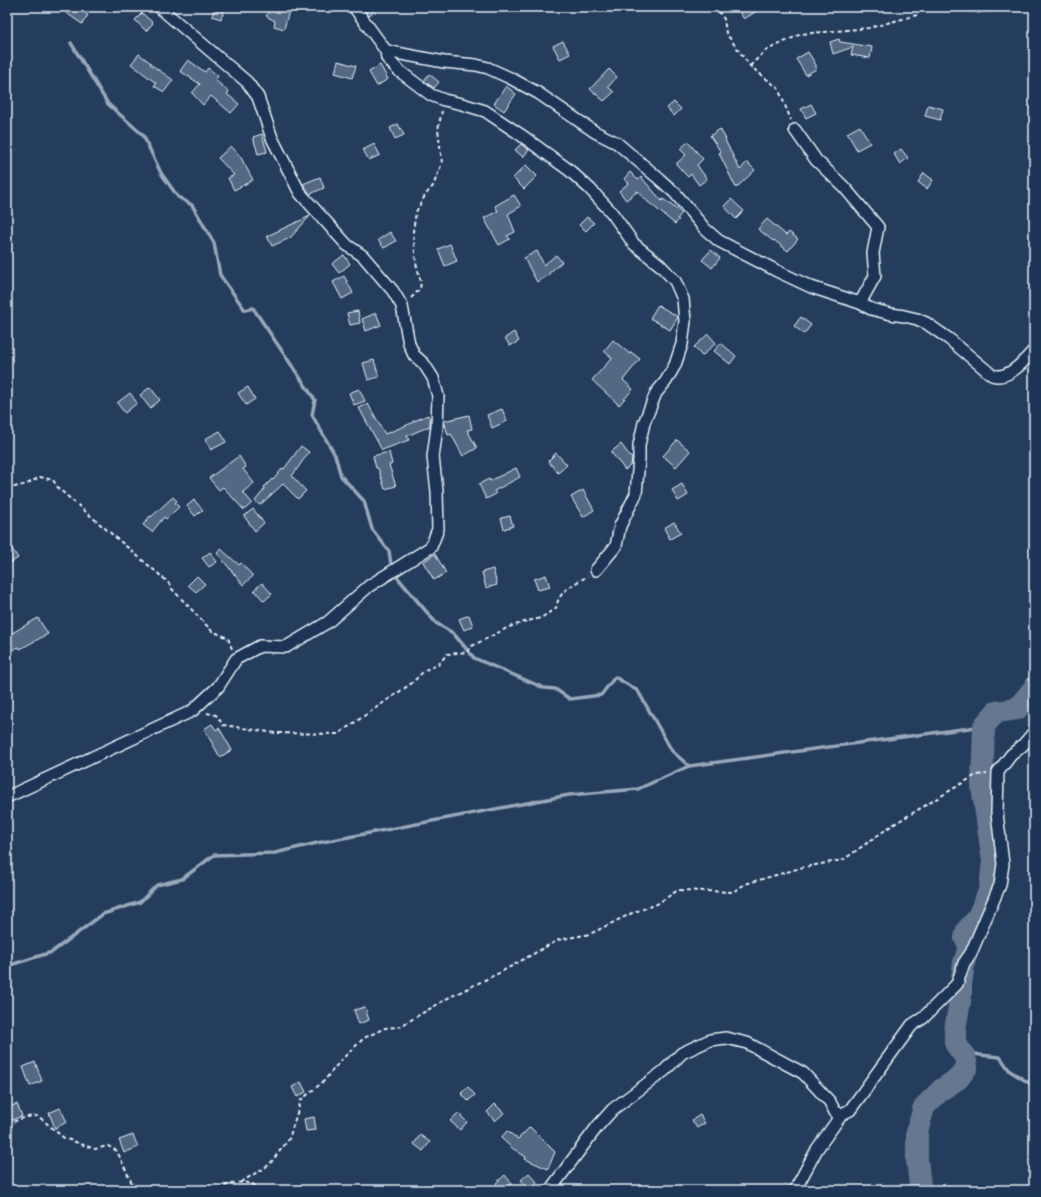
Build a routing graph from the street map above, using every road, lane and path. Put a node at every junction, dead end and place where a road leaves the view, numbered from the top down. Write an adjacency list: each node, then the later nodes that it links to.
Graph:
1 (159, 7): 12 (street)
2 (354, 7): 7 (street)
3 (713, 7): 8 (path)
4 (920, 7): 8 (path)
5 (964, 7): 6 (path)
6 (998, 7)
7 (386, 51): 9 (street); 11 (street)
8 (750, 66): 10 (path)
9 (444, 100): 12 (path); 15 (street)
10 (795, 130): 11 (street)
11 (860, 303): 13 (street)
12 (402, 306): 16 (street)
13 (1034, 350)
14 (7, 489): 16 (path)
15 (596, 570): 17 (path)
16 (236, 659): 17 (street)
17 (192, 711): 20 (street)
18 (1034, 732): 19 (street)
19 (998, 772): 21 (street); 23 (path)
20 (7, 797)
21 (842, 1114): 27 (street); 28 (street)
22 (7, 1124): 24 (path)
23 (241, 1182): 25 (path); 26 (path)
24 (136, 1190)
25 (211, 1190)
26 (260, 1190)
27 (550, 1190)
28 (795, 1190)

